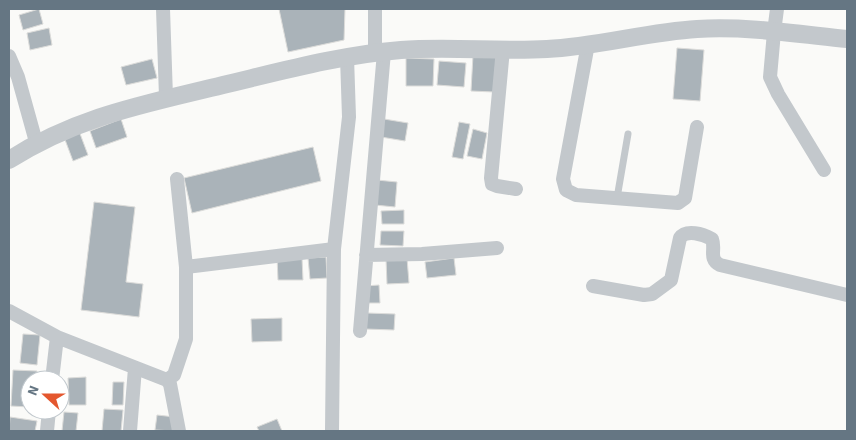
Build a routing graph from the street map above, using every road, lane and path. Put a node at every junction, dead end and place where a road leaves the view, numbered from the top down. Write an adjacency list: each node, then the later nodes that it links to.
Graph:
1 (164, 9): 11 (street)
2 (375, 9): 8 (street)
3 (777, 9): 4 (street)
4 (774, 32): 5 (street); 6 (street); 16 (street)
5 (847, 40)
6 (588, 44): 7 (street); 19 (street)
7 (503, 49): 8 (street); 18 (street)
8 (380, 52): 10 (street); 22 (street)
9 (9, 56): 14 (street)
10 (347, 58): 11 (street); 21 (street)
11 (166, 97): 14 (street)
12 (697, 127): 19 (street)
13 (628, 134): 19 (lane)
14 (36, 142): 15 (street)
15 (9, 160)
16 (824, 170)
17 (177, 179): 23 (street)
18 (516, 189)
19 (617, 198)
20 (497, 248): 22 (street)
21 (334, 249): 23 (street); 34 (street)
22 (366, 255): 27 (street)
23 (186, 268): 31 (street)
24 (593, 286): 25 (street)
25 (847, 295)
26 (9, 311): 28 (street)
27 (360, 331)
28 (57, 337): 29 (street); 30 (street)
29 (135, 368): 31 (street); 32 (street)
30 (53, 370)
31 (167, 380): 33 (street)
32 (130, 431)
33 (178, 431)
34 (332, 431)

